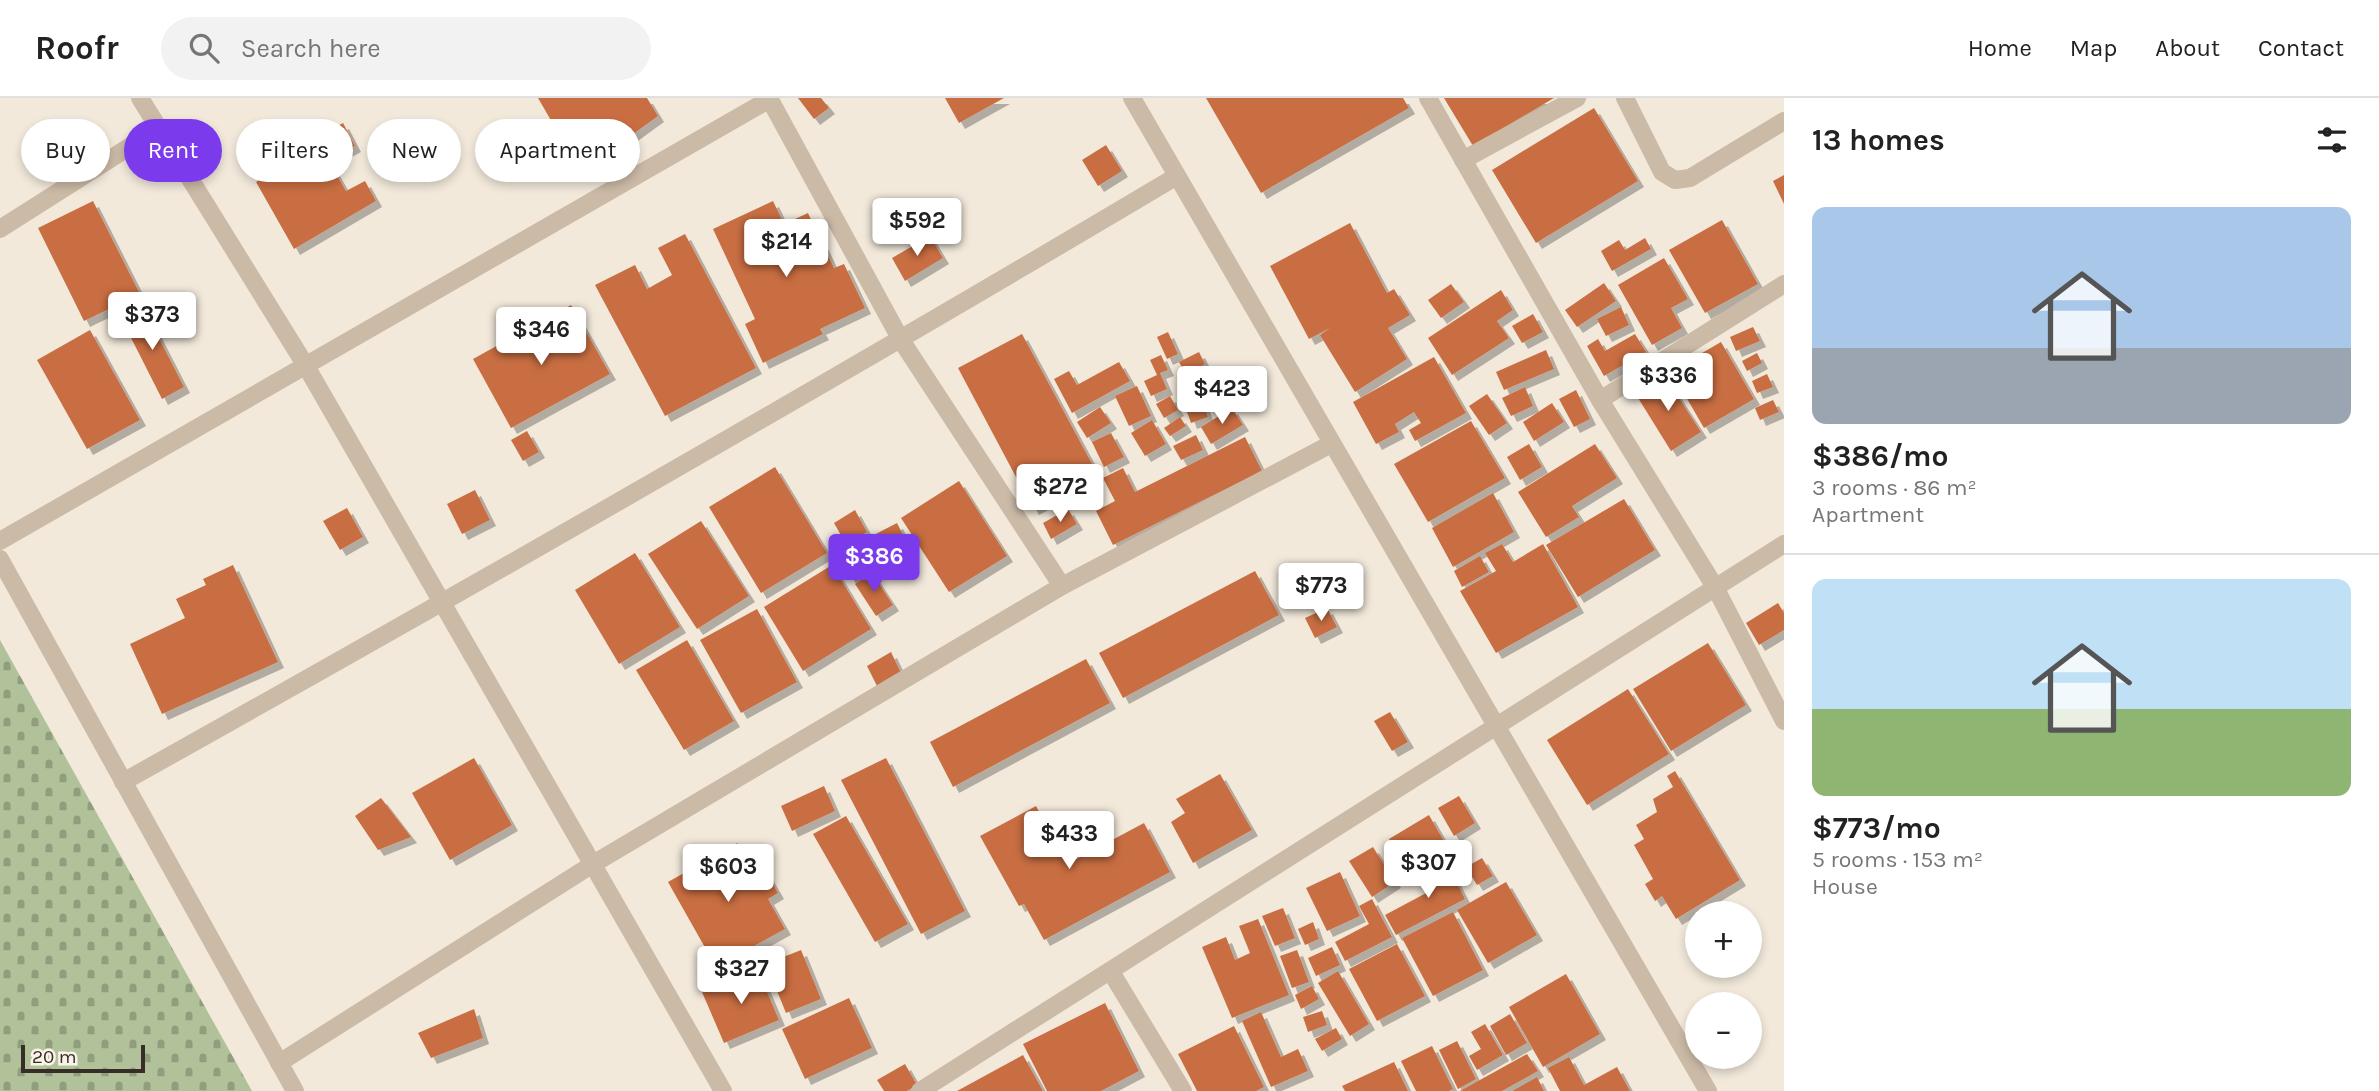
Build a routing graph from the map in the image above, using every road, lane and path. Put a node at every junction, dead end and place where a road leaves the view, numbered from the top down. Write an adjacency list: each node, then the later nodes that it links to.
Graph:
1 (140, 98): 7 (street)
2 (1132, 98): 11 (street)
3 (1428, 98): 10 (street)
4 (1577, 98): 10 (street)
5 (1625, 98): 8 (street)
6 (770, 99): 15 (street); 16 (street)
7 (153, 119)
8 (1784, 121)
9 (124, 150): 13 (street)
10 (1463, 160): 17 (street)
11 (1177, 176): 15 (street); 18 (street)
12 (192, 182): 16 (street)
13 (0, 229)
14 (1784, 284): 17 (street)
15 (901, 340): 22 (street); 24 (street)
16 (306, 366): 19 (street); 24 (street)
17 (1600, 400): 23 (street)
18 (1331, 444): 22 (street); 26 (street)
19 (0, 541)
20 (1784, 544): 23 (street)
21 (0, 559): 27 (street)
22 (1062, 586): 28 (street)
23 (1715, 587): 25 (street); 26 (street)
24 (443, 603): 27 (street); 28 (street)
25 (1784, 721)
26 (1496, 727): 29 (street); 35 (street)
27 (123, 782): 30 (street)
28 (593, 864): 30 (street); 32 (street)
29 (1111, 972): 33 (street); 34 (street)
30 (279, 1063): 31 (street)
31 (295, 1091)
32 (723, 1091)
33 (920, 1091)
34 (1183, 1091)
35 (1708, 1091)

